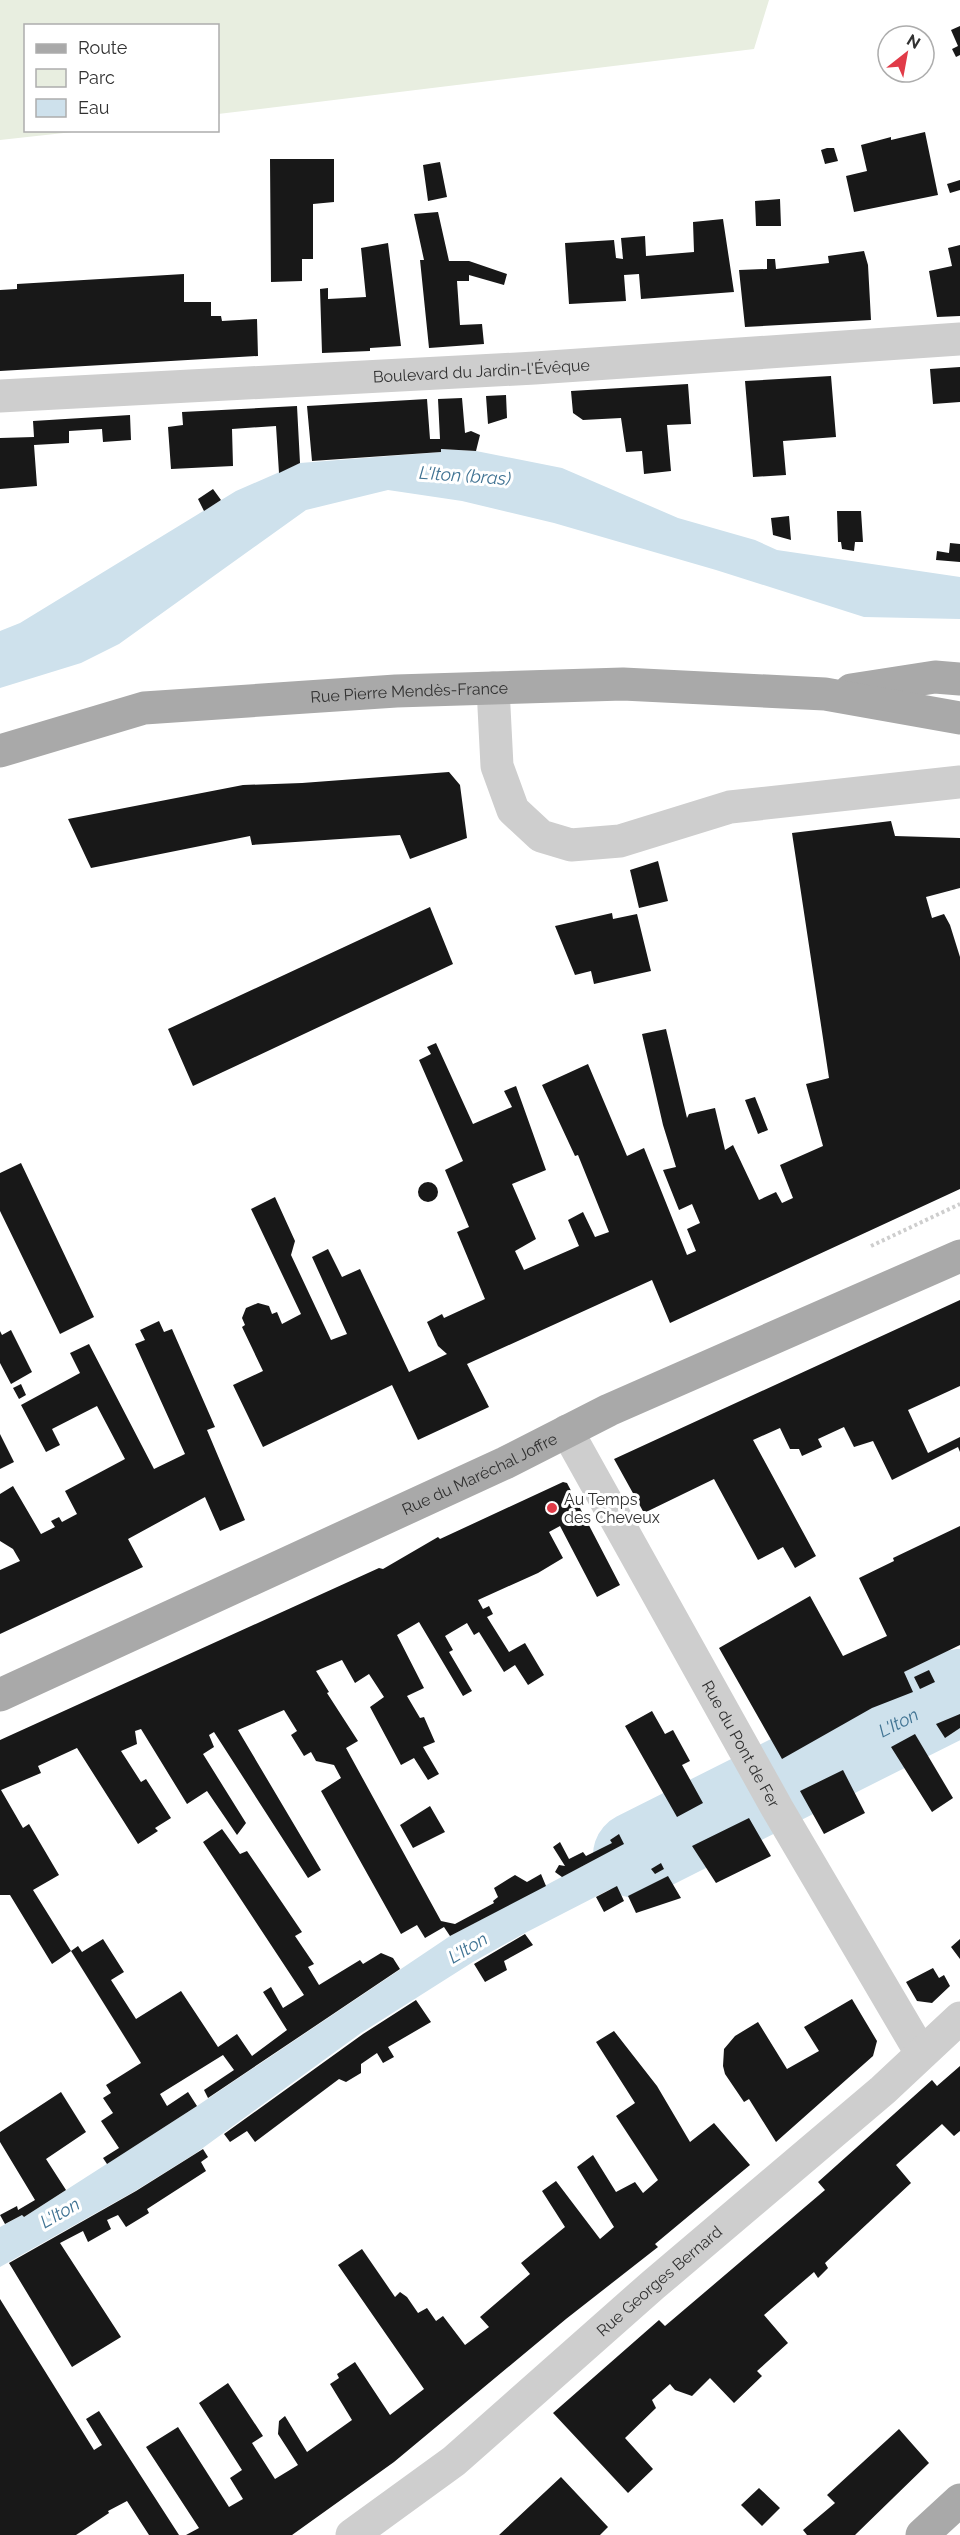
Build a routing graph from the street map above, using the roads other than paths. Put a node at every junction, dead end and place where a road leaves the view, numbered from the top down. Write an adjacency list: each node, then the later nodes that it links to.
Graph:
1 (960, 339): 2 (street, Boulevard du Jardin-l'Évêque)
2 (0, 396)
3 (960, 679): 5 (main road, Rue Pierre Mendès-France)
4 (493, 688): 5 (main road, Rue Pierre Mendès-France); 7 (main road, Rue Pierre Mendès-France); 8 (street)
5 (825, 694): 6 (main road, Rue Pierre Mendès-France)
6 (960, 718)
7 (0, 751)
8 (960, 782)
9 (960, 1256): 10 (main road, Rue du Maréchal Joffre)
10 (567, 1431): 11 (main road, Rue du Maréchal Joffre); 13 (street, Rue du Pont de Fer)
11 (0, 1695)
12 (960, 2018): 13 (street, Rue Georges Bernard)
13 (921, 2053): 15 (street, Rue Georges Bernard)
14 (960, 2500): 16 (main road)
15 (352, 2535)
16 (922, 2535)

